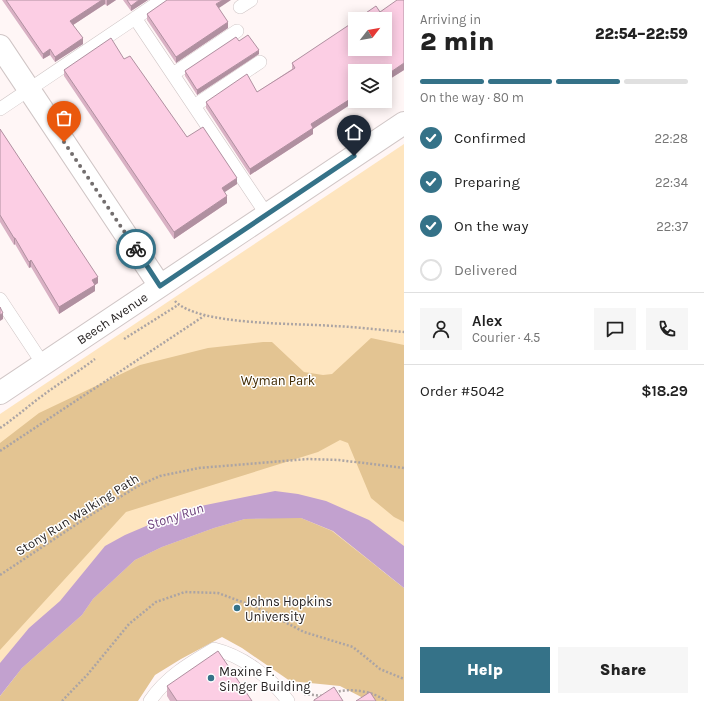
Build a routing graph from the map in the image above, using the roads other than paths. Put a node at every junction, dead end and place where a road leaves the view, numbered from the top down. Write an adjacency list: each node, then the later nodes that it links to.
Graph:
1 (162, 0): 4 (lane)
2 (251, 0): 3 (lane)
3 (240, 7)
4 (135, 18): 8 (lane); 9 (lane)
5 (237, 31): 8 (lane)
6 (0, 46): 9 (street)
7 (260, 62): 10 (lane)
8 (173, 74): 10 (lane)
9 (29, 90): 11 (lane); 14 (street)
10 (194, 106): 13 (lane)
11 (0, 109)
12 (404, 123): 13 (street, Beech Avenue)
13 (267, 215): 14 (street, Beech Avenue)
14 (160, 286): 16 (street, Beech Avenue)
15 (0, 299): 16 (lane)
16 (43, 364): 17 (street, Beech Avenue)
17 (0, 393)
18 (285, 697): 19 (lane)
19 (150, 701)

